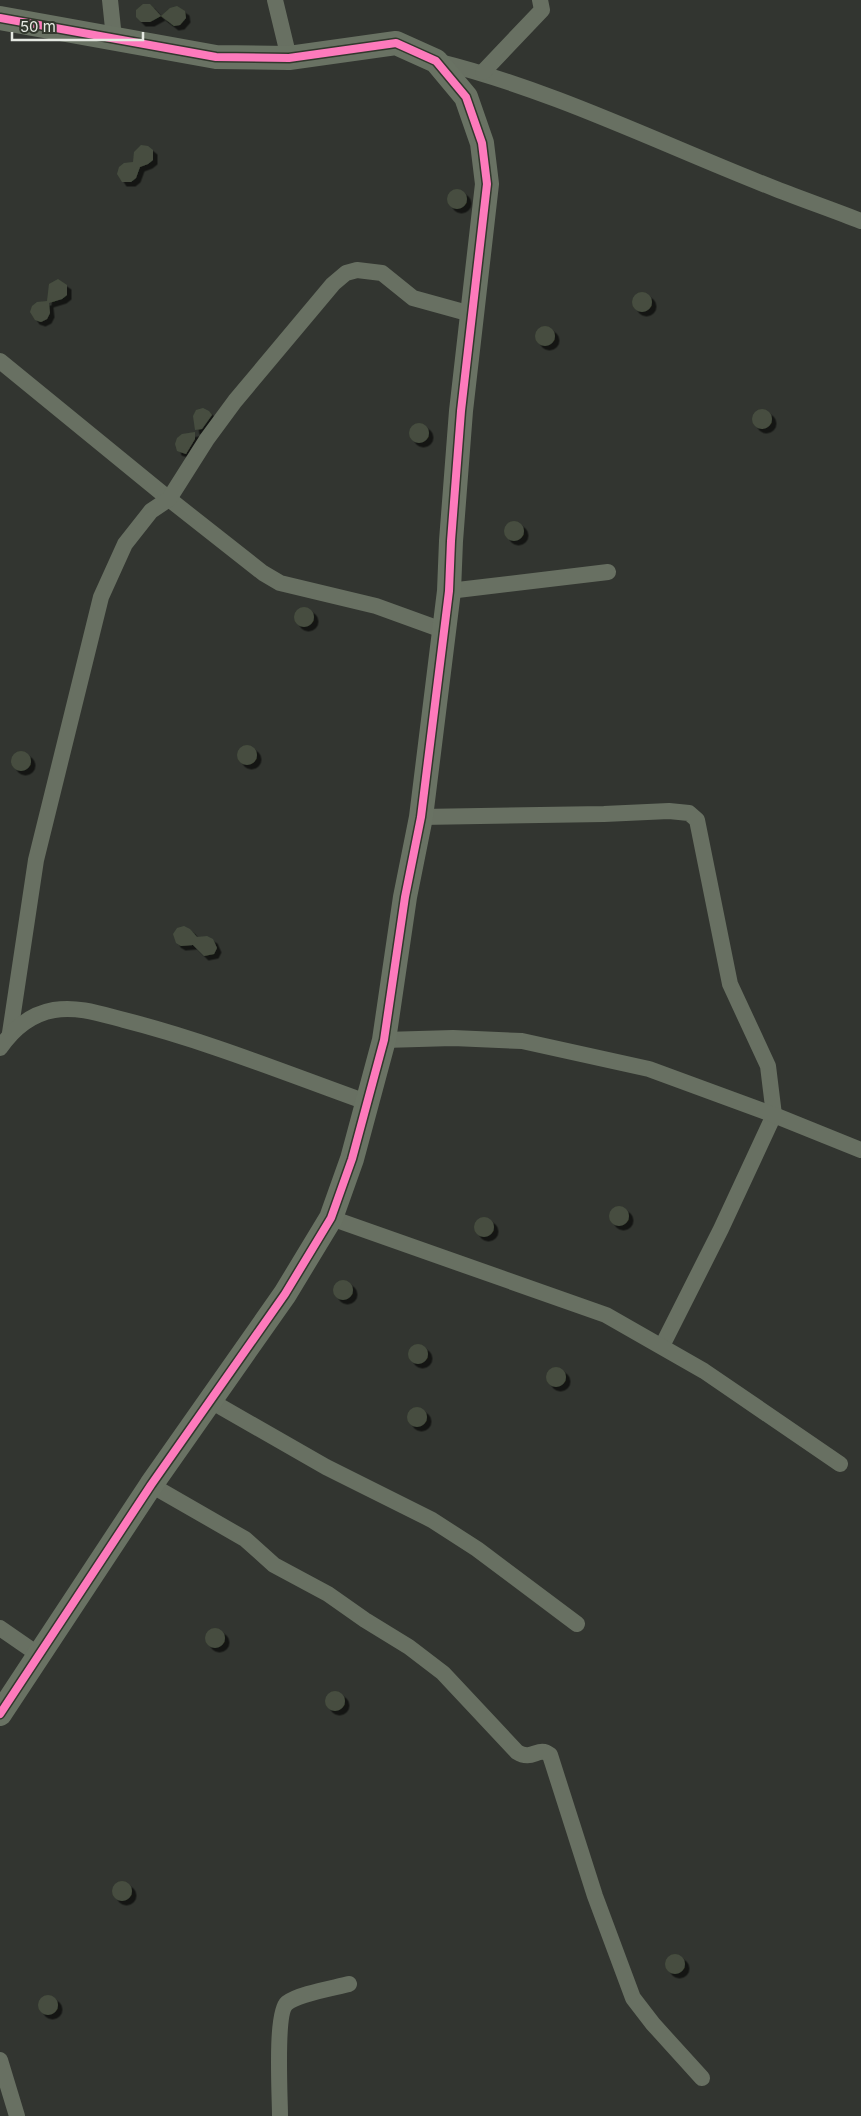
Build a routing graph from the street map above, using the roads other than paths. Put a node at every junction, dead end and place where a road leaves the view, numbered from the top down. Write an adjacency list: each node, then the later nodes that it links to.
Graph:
1 (110, 0): 5 (street)
2 (275, 0): 6 (street)
3 (540, 0): 8 (street)
4 (0, 18): 5 (street)
5 (114, 38): 6 (street)
6 (289, 58): 7 (street)
7 (436, 61): 8 (street); 10 (street)
8 (483, 72): 9 (street)
9 (861, 221)
10 (470, 314): 12 (street); 14 (street)
11 (0, 361): 12 (street)
12 (169, 499): 15 (street); 17 (street)
13 (608, 572): 14 (street)
14 (449, 592): 15 (street)
15 (445, 631): 16 (street)
16 (421, 816): 18 (street); 21 (street)
17 (10, 1033): 19 (street); 20 (street)
18 (384, 1040): 20 (street); 21 (street)
19 (0, 1048)
20 (369, 1103): 23 (street)
21 (774, 1115): 22 (street); 24 (street)
22 (861, 1150)
23 (331, 1218): 24 (street); 25 (street)
24 (662, 1346): 26 (street)
25 (209, 1400): 27 (street); 28 (street)
26 (840, 1464)
27 (151, 1484): 30 (street); 34 (street)
28 (577, 1624)
29 (0, 1628): 30 (street)
30 (38, 1655): 31 (street)
31 (0, 1714)
32 (349, 1984): 36 (street)
33 (0, 2060): 35 (street)
34 (702, 2078)
35 (16, 2116)
36 (280, 2116)

